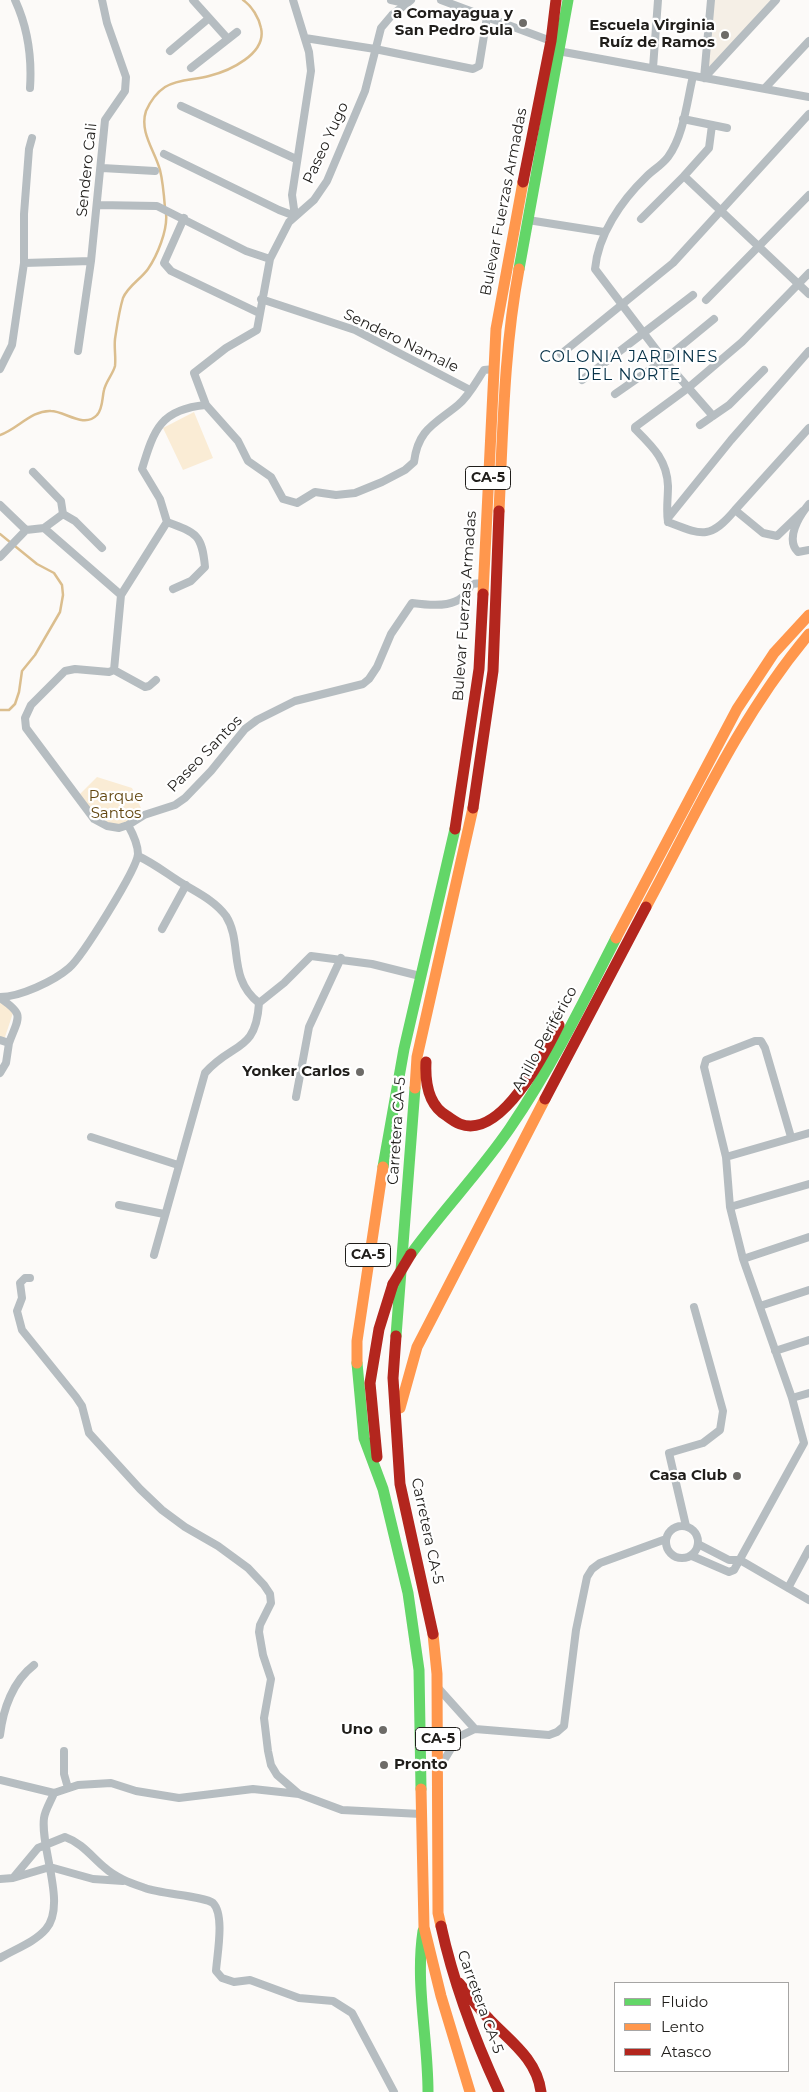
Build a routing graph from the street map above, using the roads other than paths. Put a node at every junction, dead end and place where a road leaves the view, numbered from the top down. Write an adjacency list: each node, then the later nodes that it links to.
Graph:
1 (15, 0): 27 (street)
2 (102, 0): 38 (street, Sendero Cali)
3 (193, 0): 14 (street)
4 (293, 0): 16 (street)
5 (390, 0): 12 (street)
6 (441, 0): 13 (street)
7 (556, 0): 18 (highway, Bulevar Fuerzas Armadas / CA-5)
8 (568, 0): 22 (highway, Bulevar Fuerzas Armadas / CA-5)
9 (658, 0): 24 (street)
10 (711, 0): 26 (street)
11 (776, 0): 26 (street)
12 (408, 2): 20 (street, Paseo Yugo)
13 (487, 17): 18 (street); 20 (street)
14 (208, 19): 17 (street); 21 (street)
15 (237, 32): 17 (street)
16 (305, 38): 20 (street); 37 (street)
17 (228, 39): 23 (street)
18 (550, 41): 68 (highway, Bulevar Fuerzas Armadas / CA-5)
19 (809, 41): 28 (street)
20 (375, 49): 44 (street, Paseo Yugo)
21 (170, 51)
22 (558, 51): 24 (street); 47 (highway, Bulevar Fuerzas Armadas / CA-5)
23 (191, 68)
24 (653, 68): 25 (street)
25 (693, 76): 26 (street); 32 (street)
26 (704, 78): 28 (street)
27 (30, 88)
28 (765, 88): 29 (street)
29 (809, 97)
30 (181, 106): 37 (street)
31 (809, 114): 43 (street)
32 (683, 118): 33 (street); 48 (street)
33 (712, 125): 34 (street); 40 (street)
34 (727, 128)
35 (32, 138): 52 (street)
36 (164, 154): 44 (street)
37 (296, 159): 44 (street)
38 (102, 168): 39 (street); 42 (street, Sendero Cali)
39 (155, 171)
40 (684, 176): 43 (street); 46 (street)
41 (809, 195): 49 (street)
42 (97, 205): 45 (street); 51 (street, Sendero Cali)
43 (721, 210): 49 (street); 59 (street)
44 (295, 216): 50 (street, Paseo Yugo)
45 (184, 218): 50 (street); 60 (street)
46 (641, 219)
47 (528, 220): 48 (street); 102 (highway, Bulevar Fuerzas Armadas / CA-5)
48 (604, 232): 59 (street)
49 (759, 247): 54 (street); 58 (street)
50 (270, 259): 57 (street, Paseo Yugo)
51 (91, 260): 52 (street); 64 (street, Sendero Cali)
52 (24, 263): 67 (street)
53 (809, 273): 54 (street)
54 (799, 284): 55 (street); 71 (street)
55 (809, 294)
56 (693, 295): 62 (street)
57 (261, 299): 60 (street, Paseo Yugo); 72 (street, Sendero Namale)
58 (706, 300)
59 (622, 305): 62 (street); 65 (street)
60 (259, 313): 74 (street, Paseo Yugo)
61 (714, 319): 66 (street)
62 (644, 334): 66 (street); 70 (street)
63 (809, 351): 85 (street)
64 (78, 352)
65 (561, 354)
66 (664, 360): 71 (street); 73 (street)
67 (0, 369)
68 (494, 369): 72 (street, Paseo Yugo); 91 (highway, Bulevar Fuerzas Armadas / CA-5)
69 (764, 370): 75 (street)
70 (582, 380)
71 (688, 388): 75 (street); 85 (street)
72 (470, 390): 74 (street, Paseo Yugo)
73 (615, 394)
74 (206, 405): 84 (street)
75 (713, 416): 76 (street)
76 (700, 426)
77 (809, 428): 81 (street)
78 (33, 472): 83 (street)
79 (809, 504): 82 (street)
80 (0, 505): 87 (street)
81 (735, 510): 82 (street); 85 (street)
82 (803, 511): 89 (street)
83 (63, 514): 86 (street); 88 (street)
84 (167, 522): 92 (street); 93 (street)
85 (668, 522)
86 (44, 528): 87 (street); 93 (street)
87 (26, 530): 90 (street)
88 (102, 548)
89 (809, 550)
90 (0, 557)
91 (483, 583): 98 (street, Paseo Santos); 103 (highway, Bulevar Fuerzas Armadas / CA-5)
92 (174, 589)
93 (121, 595): 96 (street)
94 (809, 615): 99 (highway, Anillo Periférico)
95 (809, 634): 133 (highway, Anillo Periférico)
96 (114, 670): 97 (street); 98 (street)
97 (156, 680)
98 (128, 825): 100 (street)
99 (663, 848): 102 (highway); 135 (highway, Anillo Periférico, bridge)
100 (138, 856): 101 (street); 107 (street)
101 (186, 885): 104 (street); 108 (street)
102 (450, 910): 133 (highway, Carretera CA-5 / CA-5)
103 (435, 915): 106 (highway, Carretera CA-5 / CA-5)
104 (162, 929)
105 (341, 958): 106 (street); 108 (street); 112 (street)
106 (420, 976): 135 (highway, Carretera CA-5 / CA-5)
107 (0, 998): 110 (street)
108 (259, 1003): 117 (street)
109 (0, 1040): 110 (street)
110 (9, 1043): 111 (street)
111 (0, 1073)
112 (296, 1097)
113 (809, 1133): 115 (street)
114 (91, 1136): 117 (street)
115 (791, 1137): 116 (street); 116 (street)
116 (726, 1157): 120 (street)
117 (178, 1165): 121 (street)
118 (809, 1184): 120 (street)
119 (119, 1205): 121 (street)
120 (730, 1207): 124 (street)
121 (164, 1214): 123 (street)
122 (809, 1237): 124 (street)
123 (154, 1255)
124 (743, 1259): 127 (street)
125 (30, 1278): 153 (street)
126 (809, 1290): 127 (street)
127 (760, 1306): 130 (street)
128 (694, 1307): 136 (street)
129 (809, 1340): 130 (street)
130 (775, 1351): 132 (street)
131 (809, 1393): 132 (street)
132 (792, 1398): 134 (street)
133 (397, 1425): 145 (highway, Carretera CA-5 / CA-5)
134 (807, 1443): 141 (street)
135 (383, 1490): 154 (highway, Carretera CA-5 / CA-5)
136 (686, 1526): 137 (street); 138 (street)
137 (666, 1539): 140 (street); 146 (street)
138 (698, 1544): 140 (street); 141 (street)
139 (809, 1549): 142 (street)
140 (692, 1556): 141 (street)
141 (740, 1560): 142 (street)
142 (788, 1588): 143 (street)
143 (809, 1600)
144 (34, 1665): 147 (street)
145 (438, 1688): 146 (street); 149 (highway, Carretera CA-5 / CA-5)
146 (474, 1728): 149 (street)
147 (0, 1735)
148 (64, 1751): 151 (street)
149 (438, 1770): 162 (highway, Carretera CA-5 / CA-5)
150 (0, 1780): 152 (street)
151 (68, 1788): 152 (street); 153 (street)
152 (54, 1793): 155 (street)
153 (299, 1794): 154 (street)
154 (421, 1814): 160 (highway, Carretera CA-5 / CA-5)
155 (44, 1845): 156 (street); 157 (street); 159 (street)
156 (50, 1867): 157 (street); 159 (street); 161 (street)
157 (13, 1878): 158 (street)
158 (0, 1879)
159 (125, 1881): 163 (street)
160 (424, 1927): 164 (highway); 165 (highway, Carretera CA-5 / CA-5)
161 (0, 1958)
162 (451, 1972): 166 (highway, Carretera CA-5 / CA-5); 167 (highway)
163 (394, 2092)
164 (428, 2092)
165 (470, 2092)
166 (499, 2092)
167 (541, 2092)

